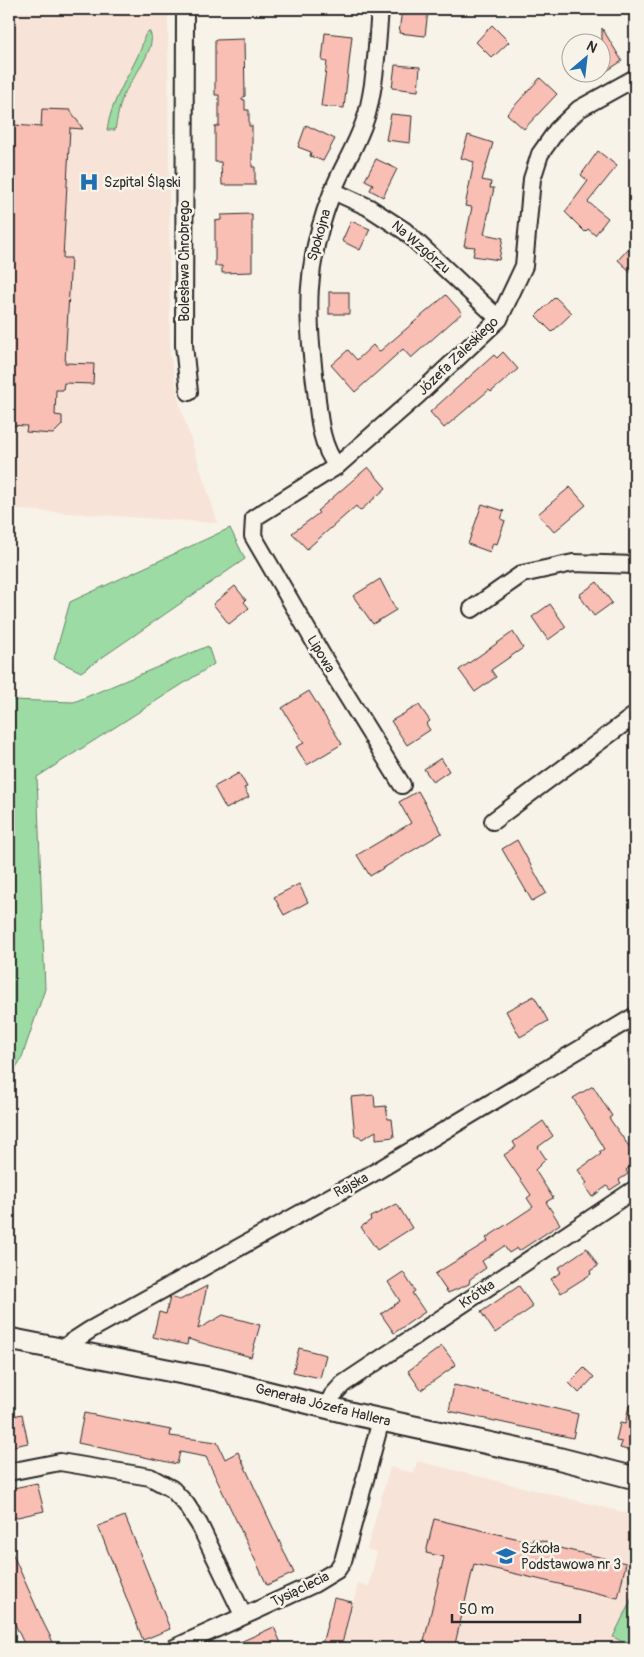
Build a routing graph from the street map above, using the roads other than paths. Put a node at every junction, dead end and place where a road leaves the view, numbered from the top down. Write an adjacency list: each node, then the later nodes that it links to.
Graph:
1 (185, 9): 6 (street, Bolesława Chrobrego)
2 (380, 9): 4 (street, Spokojna)
3 (635, 78): 5 (street, Józefa Zaleskiego)
4 (332, 191): 5 (street, Na Wzgórzu); 7 (street, Spokojna)
5 (499, 319): 7 (street, Józefa Zaleskiego)
6 (189, 392)
7 (337, 466): 8 (street, Józefa Zaleskiego)
8 (254, 518): 12 (street, Lipowa)
9 (635, 565): 10 (street)
10 (472, 609)
11 (635, 715): 13 (street)
12 (402, 785)
13 (493, 821)
14 (635, 1016): 17 (street, Rajska)
15 (635, 1189): 18 (street, Krótka)
16 (9, 1339): 17 (street, Generała Józefa Hallera)
17 (68, 1352): 18 (street, Generała Józefa Hallera)
18 (328, 1408): 19 (street, Generała Józefa Hallera)
19 (381, 1420): 21 (street, Generała Józefa Hallera); 22 (street, Tysiąclecia)
20 (9, 1472): 22 (street)
21 (635, 1478)
22 (243, 1616): 23 (street, Tysiąclecia)
23 (174, 1648)

